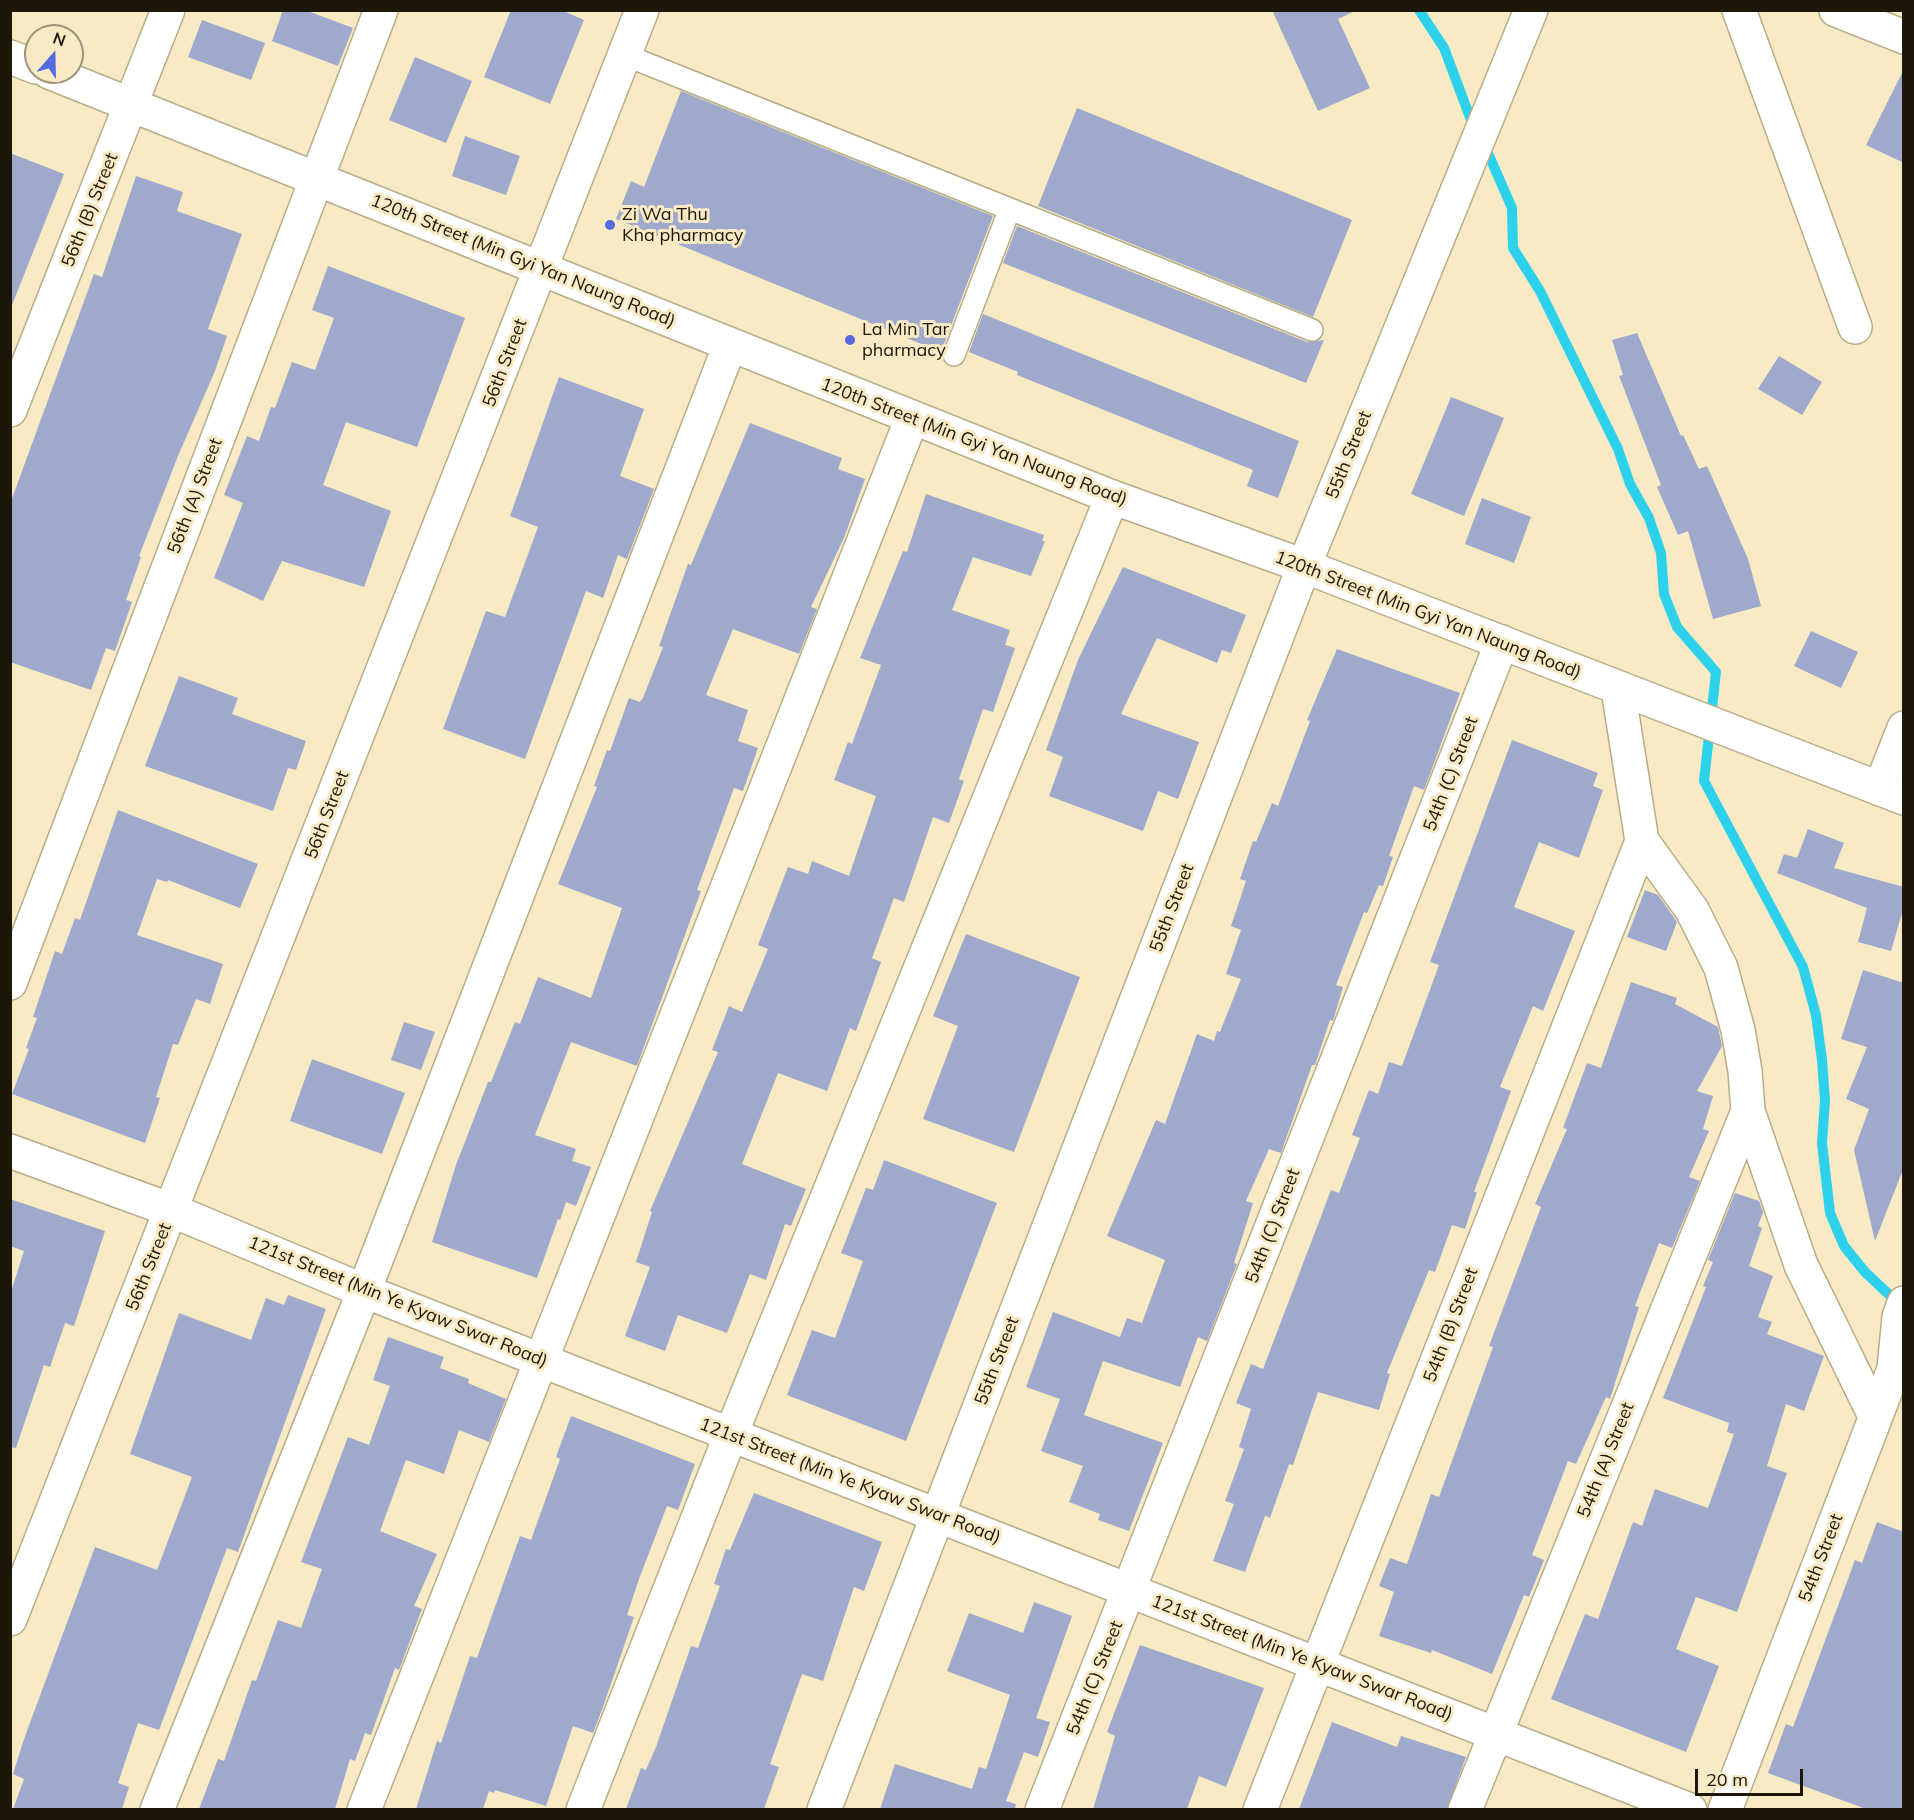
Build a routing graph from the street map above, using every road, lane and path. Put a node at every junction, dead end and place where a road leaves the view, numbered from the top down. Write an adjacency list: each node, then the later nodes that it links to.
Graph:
1 (168, 10): 10 (street, 56th (B) Street)
2 (381, 10): 11 (street, 56th (A) Street)
3 (642, 10): 8 (street, 56th Street)
4 (1739, 10): 14 (street)
5 (1836, 10): 7 (street)
6 (1519, 15): 21 (street, 55th Street)
7 (1904, 38)
8 (625, 55): 12 (lane); 13 (street, 56th Street)
9 (80, 84): 10 (street, 120th Street (Min Gyi Yan Naung Road))
10 (132, 104): 11 (street, 120th Street (Min Gyi Yan Naung Road)); 18 (street, 56th (B) Street)
11 (316, 179): 13 (street, 120th Street (Min Gyi Yan Naung Road)); 27 (street, 56th (A) Street)
12 (1009, 211): 15 (lane); 17 (lane)
13 (542, 267): 16 (street, 120th Street (Min Gyi Yan Naung Road)); 30 (street, 56th Street)
14 (1855, 327)
15 (1312, 330)
16 (730, 345): 19 (street, 120th Street (Min Gyi Yan Naung Road)); 31 (street)
17 (954, 355)
18 (10, 410)
19 (912, 418): 20 (street, 120th Street (Min Gyi Yan Naung Road)); 33 (street)
20 (1112, 497): 21 (street, 120th Street (Min Gyi Yan Naung Road)); 35 (street)
21 (1304, 566): 22 (street, 120th Street (Min Gyi Yan Naung Road)); 36 (street, 55th Street)
22 (1502, 642): 23 (street, 120th Street (Min Gyi Yan Naung Road)); 37 (street, 54th (C) Street)
23 (1618, 689): 25 (street, 120th Street (Min Gyi Yan Naung Road)); 26 (street)
24 (1904, 728): 25 (street)
25 (1892, 794)
26 (1642, 841): 28 (street); 39 (street, 54th (B) Street)
27 (10, 983)
28 (1748, 1111): 34 (street); 40 (street, 54th (A) Street)
29 (10, 1150): 30 (street, 121st Street (Min Ye Kyaw Swar Road))
30 (171, 1210): 31 (street, 121st Street (Min Ye Kyaw Swar Road)); 38 (street, 56th Street)
31 (364, 1291): 33 (street, 121st Street (Min Ye Kyaw Swar Road)); 41 (street)
32 (1904, 1303): 34 (street, 54th Street)
33 (541, 1360): 35 (street, 121st Street (Min Ye Kyaw Swar Road)); 42 (street)
34 (1875, 1416): 49 (street, 54th Street)
35 (731, 1434): 36 (street, 121st Street (Min Ye Kyaw Swar Road)); 43 (street)
36 (938, 1515): 37 (street, 121st Street (Min Ye Kyaw Swar Road)); 44 (street, 55th Street)
37 (1130, 1590): 39 (street, 121st Street (Min Ye Kyaw Swar Road)); 45 (street, 54th (C) Street)
38 (10, 1619)
39 (1318, 1664): 40 (street, 121st Street (Min Ye Kyaw Swar Road)); 46 (street, 54th (B) Street)
40 (1495, 1733): 47 (street, 54th (A) Street); 48 (street, 121st Street (Min Ye Kyaw Swar Road))
41 (157, 1809)
42 (364, 1809)
43 (583, 1809)
44 (824, 1809)
45 (1042, 1809)
46 (1260, 1809)
47 (1465, 1809)
48 (1690, 1809)
49 (1725, 1809)

